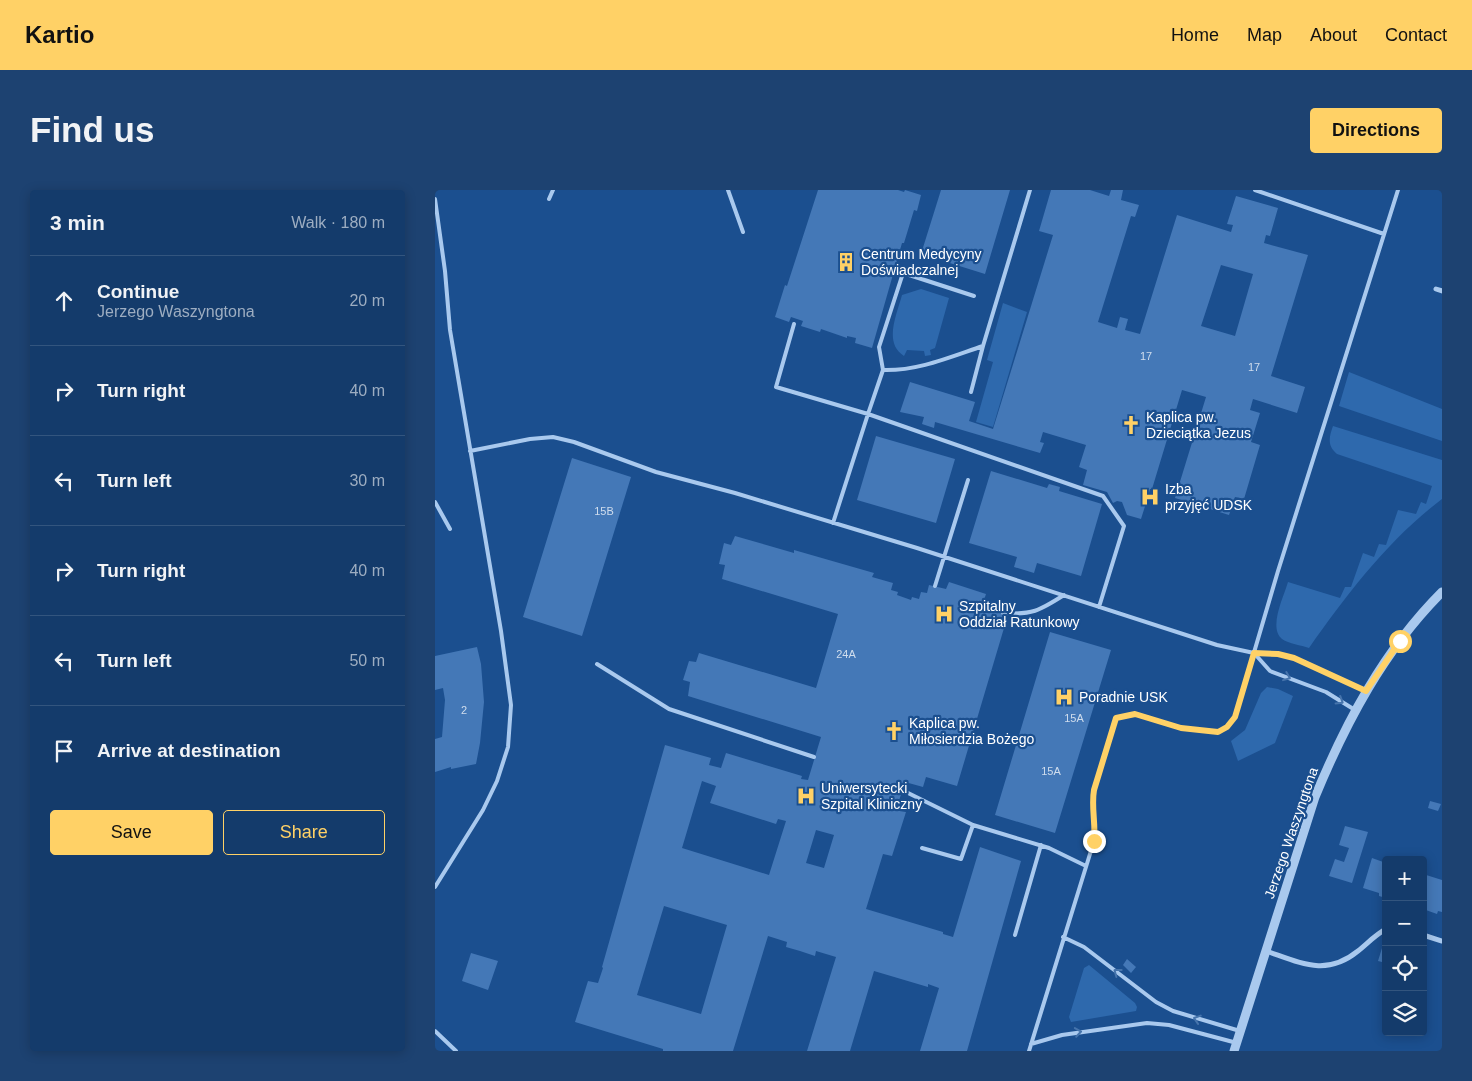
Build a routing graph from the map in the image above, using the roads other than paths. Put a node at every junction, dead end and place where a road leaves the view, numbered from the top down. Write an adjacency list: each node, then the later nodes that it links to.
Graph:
1 (553, 190): 7 (lane)
2 (728, 190): 8 (lane)
3 (1030, 190): 14 (lane)
4 (1255, 190): 9 (lane)
5 (1398, 190): 9 (lane)
6 (435, 199): 18 (lane)
7 (549, 199)
8 (743, 232)
9 (1383, 234): 29 (lane)
10 (1436, 289): 11 (street)
11 (1442, 291)
12 (974, 296): 15 (lane)
13 (794, 324): 17 (lane)
14 (983, 346): 15 (lane); 16 (lane)
15 (883, 370): 17 (lane)
16 (971, 392)
17 (867, 414): 21 (lane); 27 (lane)
18 (470, 451): 21 (lane); 39 (lane)
19 (968, 480): 23 (lane)
20 (435, 502): 22 (lane)
21 (833, 523): 23 (lane)
22 (450, 529)
23 (944, 557): 24 (lane); 26 (lane)
24 (935, 586)
25 (1442, 592): 31 (street, Jerzego Waszyngtona)
26 (1063, 595): 27 (lane); 28 (lane)
27 (1099, 607): 29 (lane)
28 (1003, 613)
29 (1254, 653): 31 (lane); 32 (lane, one-way to 32); 38 (lane)
30 (597, 664): 33 (lane)
31 (1366, 691): 32 (street, Jerzego Waszyngtona)
32 (1355, 710): 45 (street, Jerzego Waszyngtona)
33 (814, 757)
34 (902, 790): 35 (lane)
35 (973, 825): 36 (lane); 37 (lane)
36 (1041, 845): 38 (lane); 41 (lane)
37 (922, 848)
38 (1086, 866): 43 (lane)
39 (435, 888)
40 (1382, 931): 45 (street)
41 (1015, 935)
42 (1427, 936): 44 (street)
43 (1063, 938): 47 (lane, one-way to 43); 48 (lane)
44 (1442, 941)
45 (1266, 951): 47 (street, Jerzego Waszyngtona)
46 (435, 1031): 50 (lane)
47 (1241, 1031): 49 (street, Jerzego Waszyngtona)
48 (1031, 1044): 49 (lane, one-way to 49); 51 (lane)
49 (1236, 1047)
50 (457, 1051)
51 (1029, 1051)

